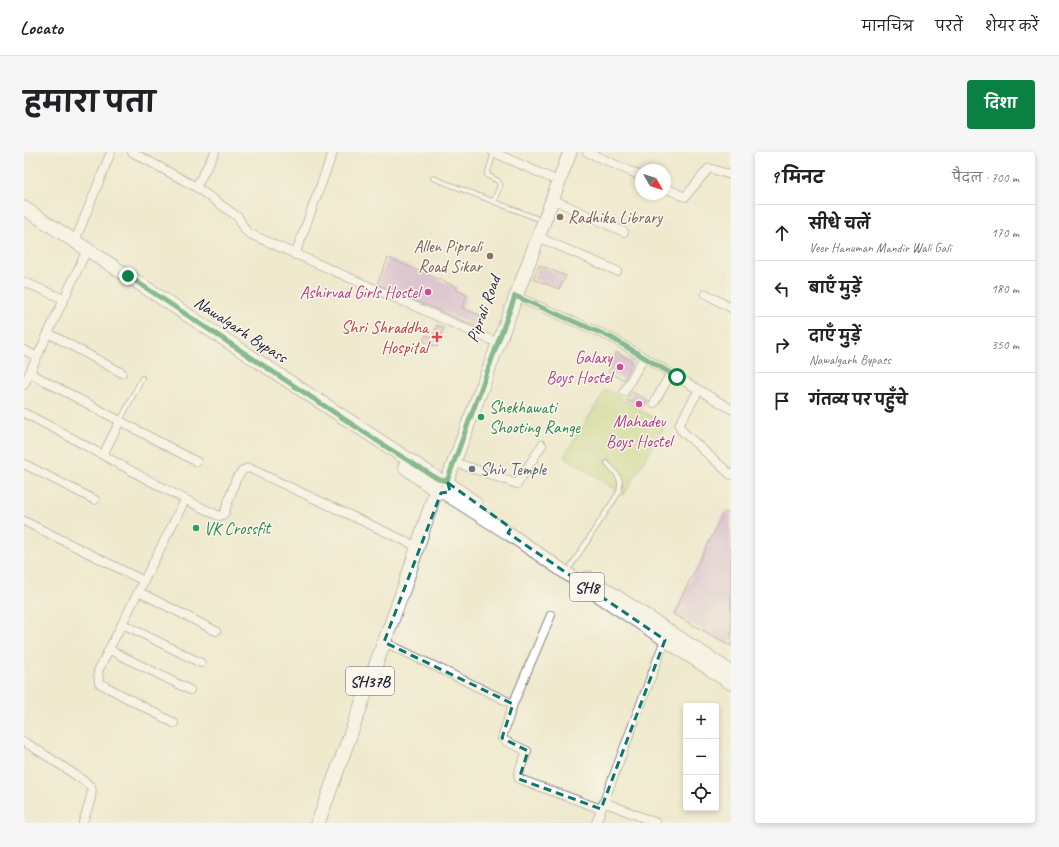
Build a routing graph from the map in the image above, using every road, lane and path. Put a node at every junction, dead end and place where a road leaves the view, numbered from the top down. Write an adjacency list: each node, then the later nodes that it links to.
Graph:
1 (111, 152): 22 (street)
2 (132, 152): 13 (street)
3 (215, 152): 13 (street)
4 (333, 152): 23 (street)
5 (493, 152): 12 (street); 16 (lane)
6 (561, 152): 12 (main road, Piprali Road / SH37B)
7 (570, 152): 15 (main road)
8 (587, 152): 9 (street)
9 (635, 173)
10 (731, 175): 14 (street)
11 (433, 178): 16 (lane)
12 (552, 178): 19 (main road, Piprali Road / SH37B)
13 (196, 187): 23 (street)
14 (671, 191)
15 (552, 200): 20 (street); 21 (main road)
16 (494, 201): 19 (lane)
17 (24, 208): 22 (main road, Nawalgarh Bypass / SH8)
18 (24, 216): 24 (main road, Nawalgarh Bypass / SH8)
19 (536, 218): 32 (main road, Piprali Road / SH37B)
20 (624, 232)
21 (538, 237): 25 (street); 28 (main road)
22 (75, 241): 48 (main road, Nawalgarh Bypass / SH8)
23 (295, 255): 32 (street)
24 (84, 256): 29 (street); 48 (main road, Nawalgarh Bypass / SH8)
25 (617, 271)
26 (24, 282): 29 (street)
27 (706, 294): 30 (street)
28 (515, 296): 35 (street); 51 (main road)
29 (64, 299): 31 (street)
30 (731, 308)
31 (48, 333): 34 (street); 37 (street)
32 (491, 340): 55 (main road, Piprali Road / SH37B)
33 (24, 350): 34 (street)
34 (37, 357): 36 (street)
35 (644, 357): 38 (street); 42 (street)
36 (30, 373): 40 (street); 46 (street)
37 (122, 373)
38 (671, 373): 41 (street); 43 (street)
39 (142, 378): 46 (lane)
40 (24, 385)
41 (699, 390): 44 (street); 54 (street)
42 (624, 392)
43 (654, 404)
44 (731, 409)
45 (24, 414): 49 (street)
46 (120, 421): 49 (street); 50 (street)
47 (542, 445): 51 (street)
48 (386, 450): 55 (main road, Nawalgarh Bypass / SH8)
49 (103, 455): 57 (street)
50 (197, 462)
51 (454, 462): 55 (main road)
52 (607, 463): 61 (lane)
53 (24, 464): 56 (street)
54 (731, 475)
55 (441, 486): 59 (main road, SH8); 60 (main road, SH37B)
56 (95, 500)
57 (185, 500): 60 (street); 62 (street)
58 (24, 521): 62 (street)
59 (510, 530): 61 (main road, SH8); 67 (main road, SH8)
60 (420, 543): 68 (main road, SH37B)
61 (571, 566): 71 (main road, SH8)
62 (144, 581): 63 (street)
63 (139, 592): 65 (street); 66 (street)
64 (551, 615): 74 (street)
65 (123, 624): 69 (street); 70 (street)
66 (216, 631)
67 (665, 640): 72 (main road, SH8); 77 (street)
68 (384, 642): 74 (street); 79 (main road, SH37B)
69 (110, 650): 73 (street); 75 (street)
70 (201, 664)
71 (731, 672)
72 (731, 683)
73 (190, 690)
74 (513, 704): 77 (street)
75 (174, 723)
76 (24, 742): 78 (street)
77 (602, 805): 80 (street); 81 (street)
78 (83, 823)
79 (318, 823)
80 (596, 823)
81 (656, 823)

